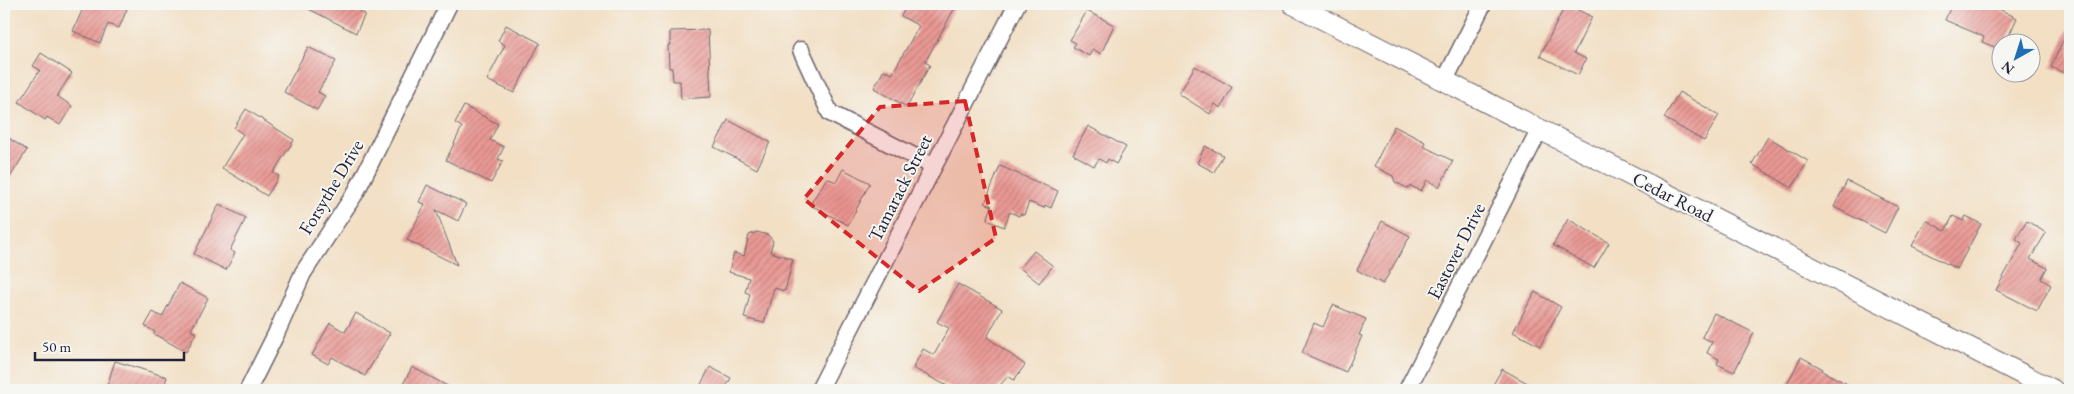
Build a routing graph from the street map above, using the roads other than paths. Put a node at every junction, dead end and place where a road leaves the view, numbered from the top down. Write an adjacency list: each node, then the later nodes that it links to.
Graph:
1 (449, 4): 9 (street, Forsythe Drive)
2 (1018, 4): 8 (street, Tamarack Street)
3 (1293, 4): 6 (street, Cedar Road)
4 (1483, 4): 6 (street)
5 (800, 50): 8 (street)
6 (1445, 80): 7 (street, Cedar Road)
7 (1540, 129): 11 (street, Eastover Drive); 12 (street, Cedar Road)
8 (933, 166): 10 (street, Tamarack Street)
9 (249, 390)
10 (819, 390)
11 (1407, 390)
12 (2054, 390)

